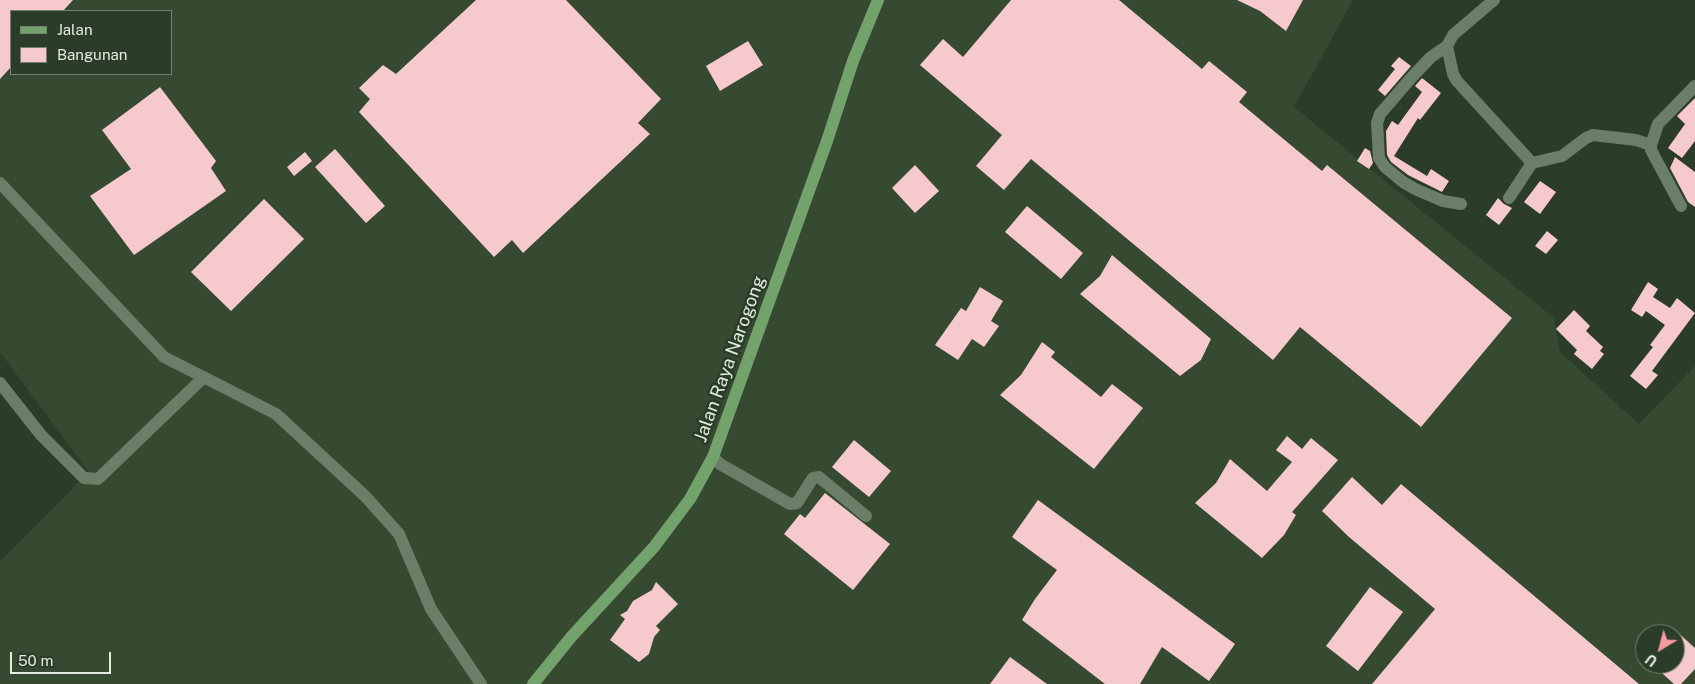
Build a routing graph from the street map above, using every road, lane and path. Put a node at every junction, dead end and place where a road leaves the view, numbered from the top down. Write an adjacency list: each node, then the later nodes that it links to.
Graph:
1 (878, 0): 13 (main road, Jalan Raya Narogong)
2 (1494, 0): 3 (street)
3 (1447, 46): 6 (street); 9 (street)
4 (1695, 86): 5 (street)
5 (1651, 145): 6 (street); 10 (street)
6 (1532, 164): 8 (street)
7 (0, 183): 11 (street)
8 (1509, 198)
9 (1461, 204)
10 (1681, 206)
11 (204, 378): 12 (street); 15 (street)
12 (0, 384)
13 (713, 457): 14 (street); 16 (main road, Jalan Raya Narogong)
14 (866, 516)
15 (480, 684)
16 (533, 684)

